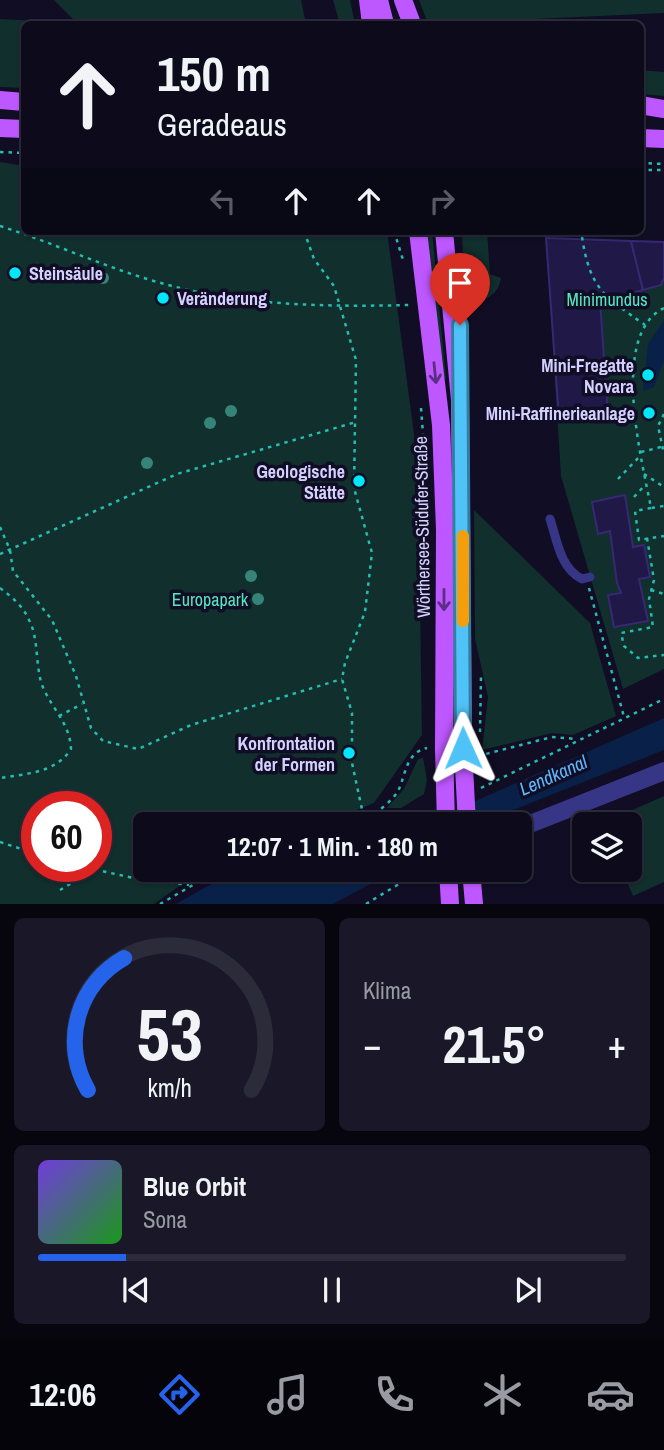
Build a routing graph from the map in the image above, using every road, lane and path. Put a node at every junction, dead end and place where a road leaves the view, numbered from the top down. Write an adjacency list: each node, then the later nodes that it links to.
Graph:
1 (368, 0): 4 (main road)
2 (379, 0): 5 (main road)
3 (402, 0): 6 (main road)
4 (371, 21)
5 (384, 21)
6 (409, 21)
7 (0, 100): 8 (main road)
8 (21, 102)
9 (644, 106): 10 (main road)
10 (664, 111): 11 (main road)
11 (644, 112)
12 (0, 128): 13 (main road)
13 (21, 130)
14 (644, 138): 15 (main road)
15 (664, 139)
16 (0, 152): 17 (path)
17 (21, 153)
18 (644, 163): 19 (path)
19 (664, 164)
20 (644, 170): 21 (path)
21 (664, 170)
22 (0, 226): 23 (path)
23 (21, 234)
24 (25, 235): 35 (path)
25 (305, 235): 35 (path)
26 (395, 235): 33 (path)
27 (412, 235): 32 (main road)
28 (418, 235): 32 (main road, Wörthersee-Südufer-Straße)
29 (444, 235): 39 (main road)
30 (454, 235): 39 (main road)
31 (582, 239): 37 (path)
32 (421, 257): 70 (main road, Wörthersee-Südufer-Straße, one-way to 70)
33 (407, 269)
34 (411, 293): 35 (path)
35 (340, 307): 41 (path)
36 (664, 307): 37 (path)
37 (645, 325): 44 (path)
38 (420, 400): 43 (path)
39 (460, 401): 71 (main road)
40 (663, 417): 42 (path)
41 (356, 422): 57 (path); 64 (path)
42 (658, 447): 44 (path); 45 (path)
43 (425, 454)
44 (641, 454): 46 (path); 47 (path)
45 (664, 454)
46 (644, 474): 48 (path); 49 (path)
47 (618, 479)
48 (646, 484): 50 (path); 52 (path)
49 (664, 487)
50 (634, 497)
51 (664, 506): 52 (path)
52 (651, 508): 56 (path)
53 (550, 519): 59 (lane)
54 (0, 527): 57 (path)
55 (664, 536): 56 (path)
56 (647, 538): 61 (path)
57 (10, 550): 58 (path); 66 (path)
58 (0, 554)
59 (588, 577): 68 (path)
60 (0, 588): 67 (path)
61 (650, 590): 62 (path); 63 (path)
62 (664, 594)
63 (664, 655)
64 (342, 679): 66 (path); 75 (path)
65 (664, 699): 68 (path)
66 (82, 704): 67 (path)
67 (59, 716): 73 (path)
68 (624, 718): 69 (path)
69 (577, 739): 71 (path); 74 (path)
70 (439, 749): 76 (path); 77 (main road, Wörthersee-Südufer-Straße, bridge)
71 (470, 752): 78 (main road, bridge)
72 (664, 771): 79 (street)
73 (0, 778)
74 (470, 793)
75 (363, 812)
76 (377, 812)
77 (440, 812)
78 (468, 812)
79 (532, 823)
80 (0, 842): 81 (path)
81 (21, 849)
82 (112, 873): 88 (path)
83 (73, 882): 89 (path)
84 (193, 882): 88 (path)
85 (402, 882): 91 (path)
86 (448, 882): 92 (main road)
87 (472, 882): 93 (main road)
88 (189, 884): 90 (path)
89 (60, 890)
90 (160, 904)
91 (366, 904)
92 (450, 904)
93 (474, 904)

